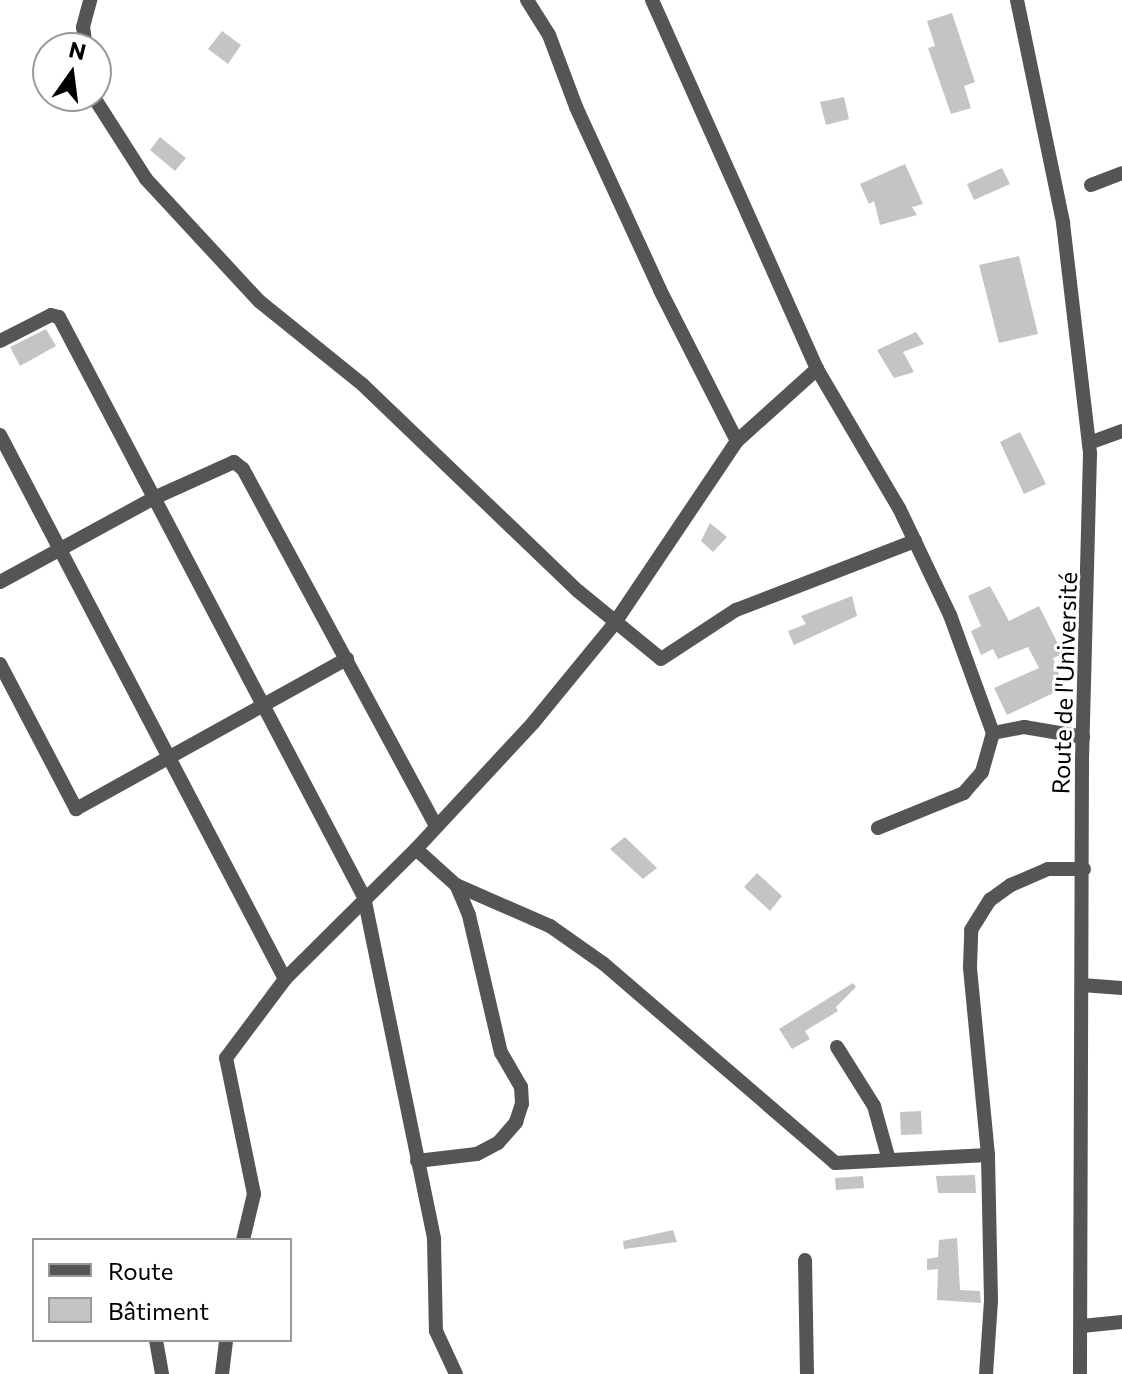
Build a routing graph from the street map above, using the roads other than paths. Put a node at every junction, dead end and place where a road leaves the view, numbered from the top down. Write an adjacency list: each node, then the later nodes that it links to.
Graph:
1 (90, 0): 5 (street)
2 (527, 0): 13 (street)
3 (652, 0): 10 (street)
4 (1017, 0): 14 (street, Route de l'Université)
5 (84, 32)
6 (103, 112): 19 (street)
7 (1122, 173): 8 (street)
8 (1091, 185)
9 (0, 341): 15 (street)
10 (817, 369): 13 (street); 16 (street)
11 (1122, 431): 14 (street)
12 (0, 435): 17 (street)
13 (737, 441): 19 (street)
14 (1089, 443): 24 (street, Route de l'Université)
15 (154, 498): 17 (street); 20 (street); 22 (street)
16 (915, 541): 19 (street); 23 (street)
17 (59, 548): 18 (street); 25 (street)
18 (0, 582)
19 (614, 624): 26 (street)
20 (347, 659): 22 (street); 26 (street)
21 (0, 664): 25 (street)
22 (262, 704): 25 (street); 31 (street)
23 (993, 733): 24 (street); 27 (street)
24 (1083, 737): 29 (street, Route de l'Université)
25 (170, 756): 32 (street)
26 (435, 824): 28 (street)
27 (878, 828)
28 (416, 849): 30 (street); 31 (street)
29 (1084, 869): 33 (street, Route de l'Université); 36 (street)
30 (456, 885): 37 (street); 38 (street)
31 (364, 897): 32 (street); 38 (street)
32 (285, 979): 39 (street)
33 (1082, 985): 34 (street); 42 (street, Route de l'Université)
34 (1122, 988)
35 (837, 1047): 37 (street)
36 (988, 1155): 37 (street); 49 (street)
37 (889, 1160)
38 (417, 1161): 47 (street)
39 (243, 1238)
40 (805, 1260): 48 (street)
41 (1122, 1322): 42 (street)
42 (1082, 1326): 50 (street, Route de l'Université)
43 (156, 1342): 45 (street)
44 (226, 1342): 46 (street)
45 (162, 1374)
46 (222, 1374)
47 (456, 1374)
48 (807, 1374)
49 (986, 1374)
50 (1080, 1374)

